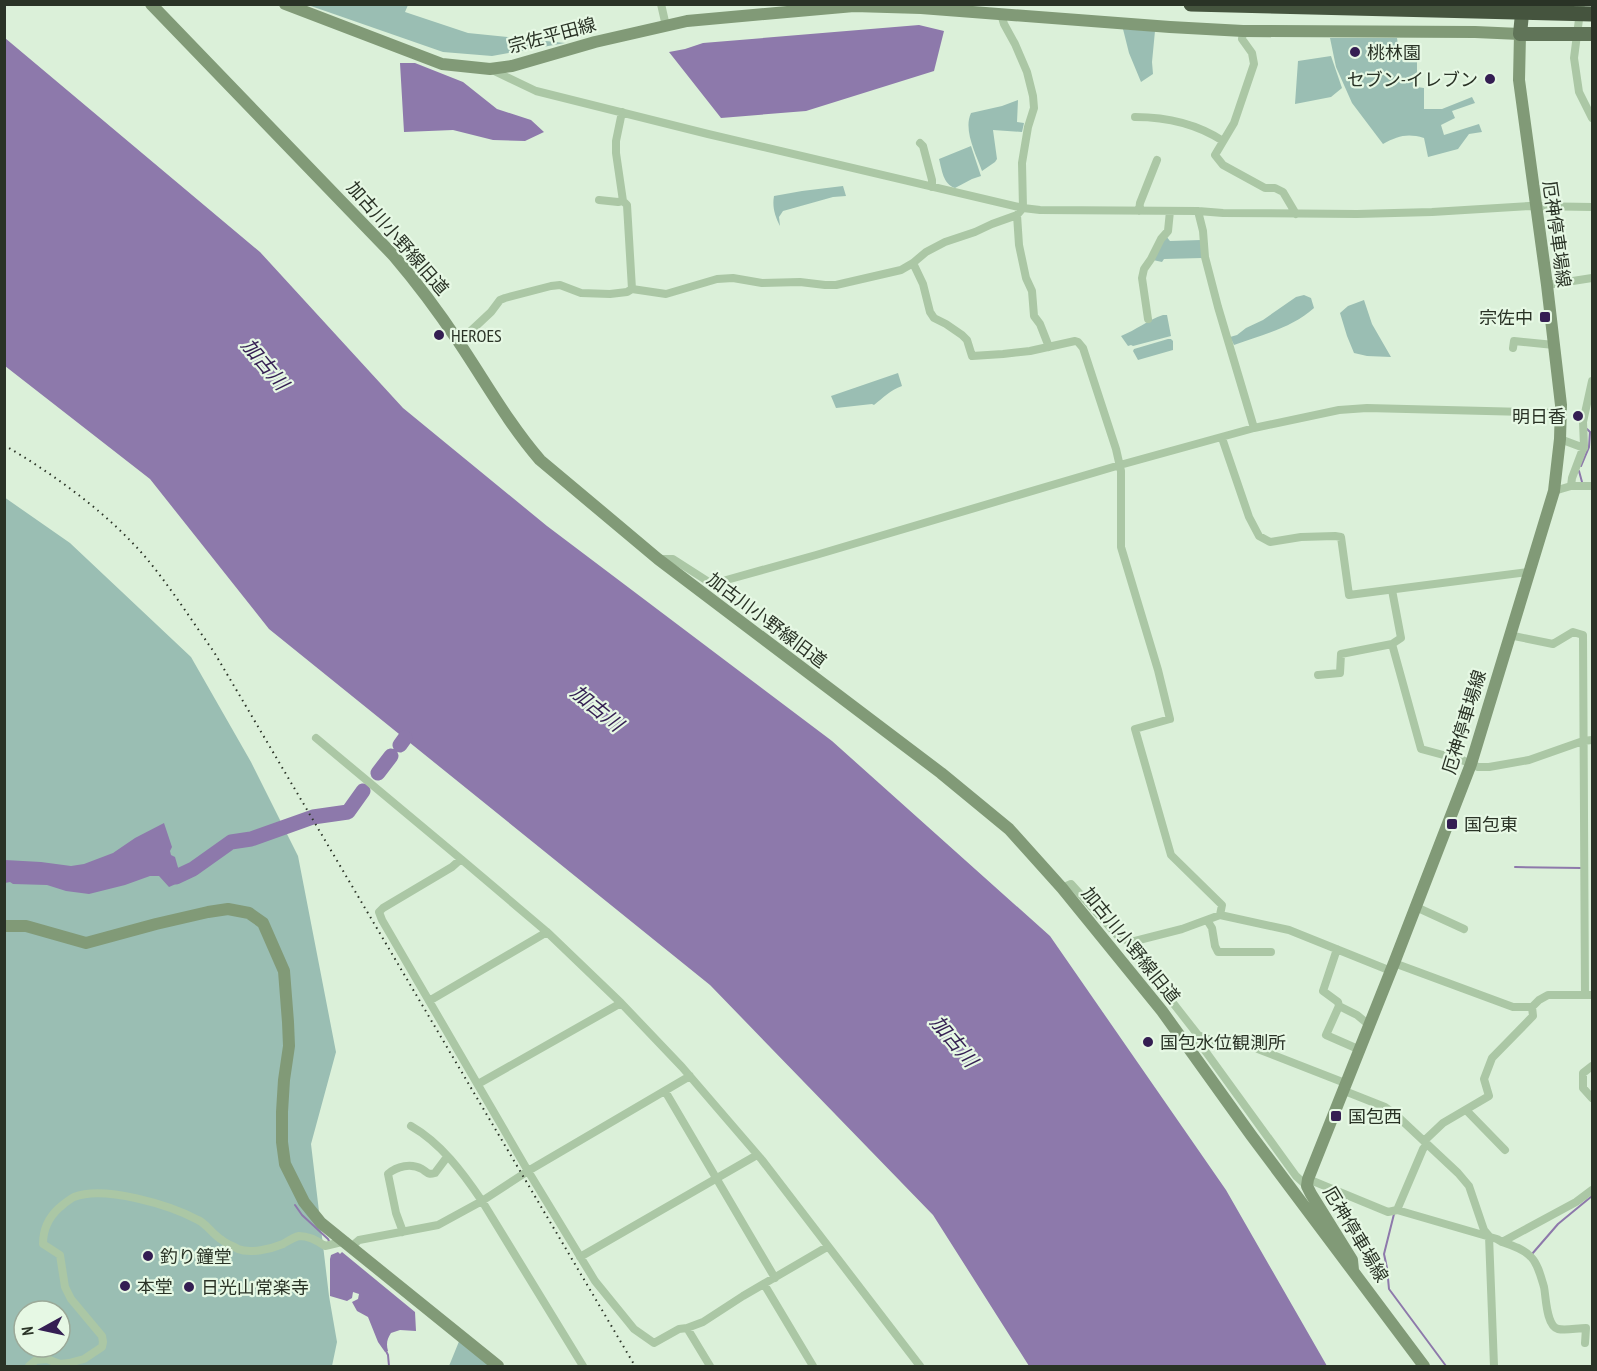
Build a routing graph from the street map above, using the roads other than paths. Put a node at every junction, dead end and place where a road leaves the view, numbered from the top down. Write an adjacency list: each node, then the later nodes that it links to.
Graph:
1 (151, 4): 39 (main road, 加古川小野線旧道)
2 (285, 4): 16 (main road, 宗佐平田線)
3 (661, 4): 11 (street)
4 (1191, 4): 10 (highway, bridge)
5 (1483, 4): 8 (highway)
6 (1523, 4): 14 (main road)
7 (1581, 4): 13 (street)
8 (1593, 7)
9 (1001, 14): 11 (main road, 宗佐平田線); 12 (main road, 宗佐平田線); 32 (street)
10 (1593, 14)
11 (666, 26): 16 (main road, 宗佐平田線)
12 (1243, 31): 14 (main road, 宗佐平田線); 21 (street)
13 (1577, 33): 14 (main road); 15 (main road); 17 (street)
14 (1520, 34): 27 (main road, 厄神停車場線)
15 (1593, 34)
16 (490, 69): 18 (street)
17 (1589, 102): 20 (street)
18 (622, 112): 24 (street); 26 (street)
19 (1135, 117): 21 (street)
20 (1593, 118)
21 (1223, 141): 33 (street)
22 (920, 143): 24 (street)
23 (1157, 160): 29 (street)
24 (932, 187): 32 (street)
25 (599, 201): 26 (street)
26 (623, 201): 37 (street)
27 (1535, 206): 28 (street); 33 (street); 36 (main road, 厄神停車場線)
28 (1593, 207)
29 (1139, 211): 30 (street); 32 (street)
30 (1170, 211): 31 (street); 38 (street)
31 (1198, 211): 33 (street); 45 (street)
32 (1020, 212): 34 (street); 41 (street)
33 (1296, 214)
34 (913, 263): 37 (street); 41 (street)
35 (1593, 278): 36 (street)
36 (1547, 285): 40 (main road, 厄神停車場線)
37 (632, 289): 39 (street)
38 (1148, 319)
39 (459, 342): 53 (main road, 加古川小野線旧道)
40 (1554, 345): 42 (street); 44 (main road, 厄神停車場線)
41 (1049, 347): 49 (street)
42 (1513, 348)
43 (1593, 381): 48 (street)
44 (1561, 412): 45 (street); 47 (main road, 厄神停車場線)
45 (1254, 428): 46 (street)
46 (1222, 438): 49 (street); 55 (street)
47 (1560, 439): 48 (street); 52 (main road, 厄神停車場線)
48 (1584, 448): 50 (street)
49 (1120, 465): 53 (street); 66 (street)
50 (1571, 486): 51 (street); 52 (street)
51 (1593, 486)
52 (1554, 491): 54 (main road, 厄神停車場線)
53 (658, 559): 64 (main road, 加古川小野線旧道)
54 (1528, 572): 55 (street); 56 (main road, 厄神停車場線)
55 (1392, 590): 57 (street)
56 (1509, 635): 61 (street); 62 (main road, 厄神停車場線)
57 (1392, 644): 58 (street); 62 (street)
58 (1318, 675)
59 (316, 738): 63 (street)
60 (1593, 740): 61 (street)
61 (1583, 741): 62 (street); 75 (street)
62 (1471, 764): 65 (main road, 厄神停車場線)
63 (461, 859): 70 (street); 76 (street)
64 (1062, 888): 71 (street); 107 (main road, 加古川小野線旧道)
65 (1416, 907): 69 (street); 74 (main road, 厄神停車場線)
66 (1220, 915): 67 (street); 72 (street)
67 (1207, 920): 71 (street); 73 (street)
68 (4, 926): 104 (main road)
69 (1464, 929)
70 (547, 932): 76 (street); 77 (street)
71 (1131, 942): 81 (street)
72 (1337, 949): 74 (street); 78 (street)
73 (1271, 952)
74 (1392, 967): 79 (street); 80 (main road, 厄神停車場線)
75 (1589, 995): 79 (street)
76 (429, 1001): 85 (street)
77 (621, 1003): 84 (street); 85 (street)
78 (1339, 1006): 80 (street); 82 (street)
79 (1532, 1007): 89 (street)
80 (1369, 1025): 82 (main road, 厄神停車場線)
81 (1198, 1035): 86 (street); 97 (street)
82 (1358, 1049): 86 (main road, 厄神停車場線)
83 (1593, 1066): 88 (street)
84 (690, 1076): 87 (street); 93 (street)
85 (478, 1084): 95 (street)
86 (1344, 1086): 91 (street); 97 (main road, 厄神停車場線)
87 (665, 1091): 95 (street); 96 (street)
88 (1593, 1098)
89 (1466, 1110): 91 (street); 92 (street)
90 (411, 1126): 94 (street)
91 (1426, 1142): 100 (street); 102 (street)
92 (1505, 1150)
93 (757, 1155): 96 (street); 105 (street)
94 (447, 1157): 99 (street); 101 (street)
95 (528, 1171): 99 (street); 106 (street)
96 (716, 1177): 106 (street); 108 (street)
97 (1308, 1183): 100 (street); 107 (main road, 厄神停車場線)
98 (1593, 1190): 103 (street)
99 (482, 1201): 101 (street); 114 (street)
100 (1397, 1210): 102 (street)
101 (403, 1232): 104 (street)
102 (1489, 1236): 103 (street); 119 (street)
103 (1502, 1242): 111 (street)
104 (349, 1244): 112 (street); 113 (main road)
105 (827, 1247): 108 (street); 117 (street)
106 (580, 1257): 110 (street)
107 (1353, 1270): 118 (main road, 厄神停車場線)
108 (775, 1278): 109 (street)
109 (764, 1284): 110 (street); 116 (street)
110 (687, 1328): 115 (street)
111 (1585, 1343)
112 (29, 1366)
113 (498, 1366)
114 (583, 1366)
115 (710, 1366)
116 (813, 1366)
117 (920, 1366)
118 (1424, 1366)
119 (1494, 1366)

